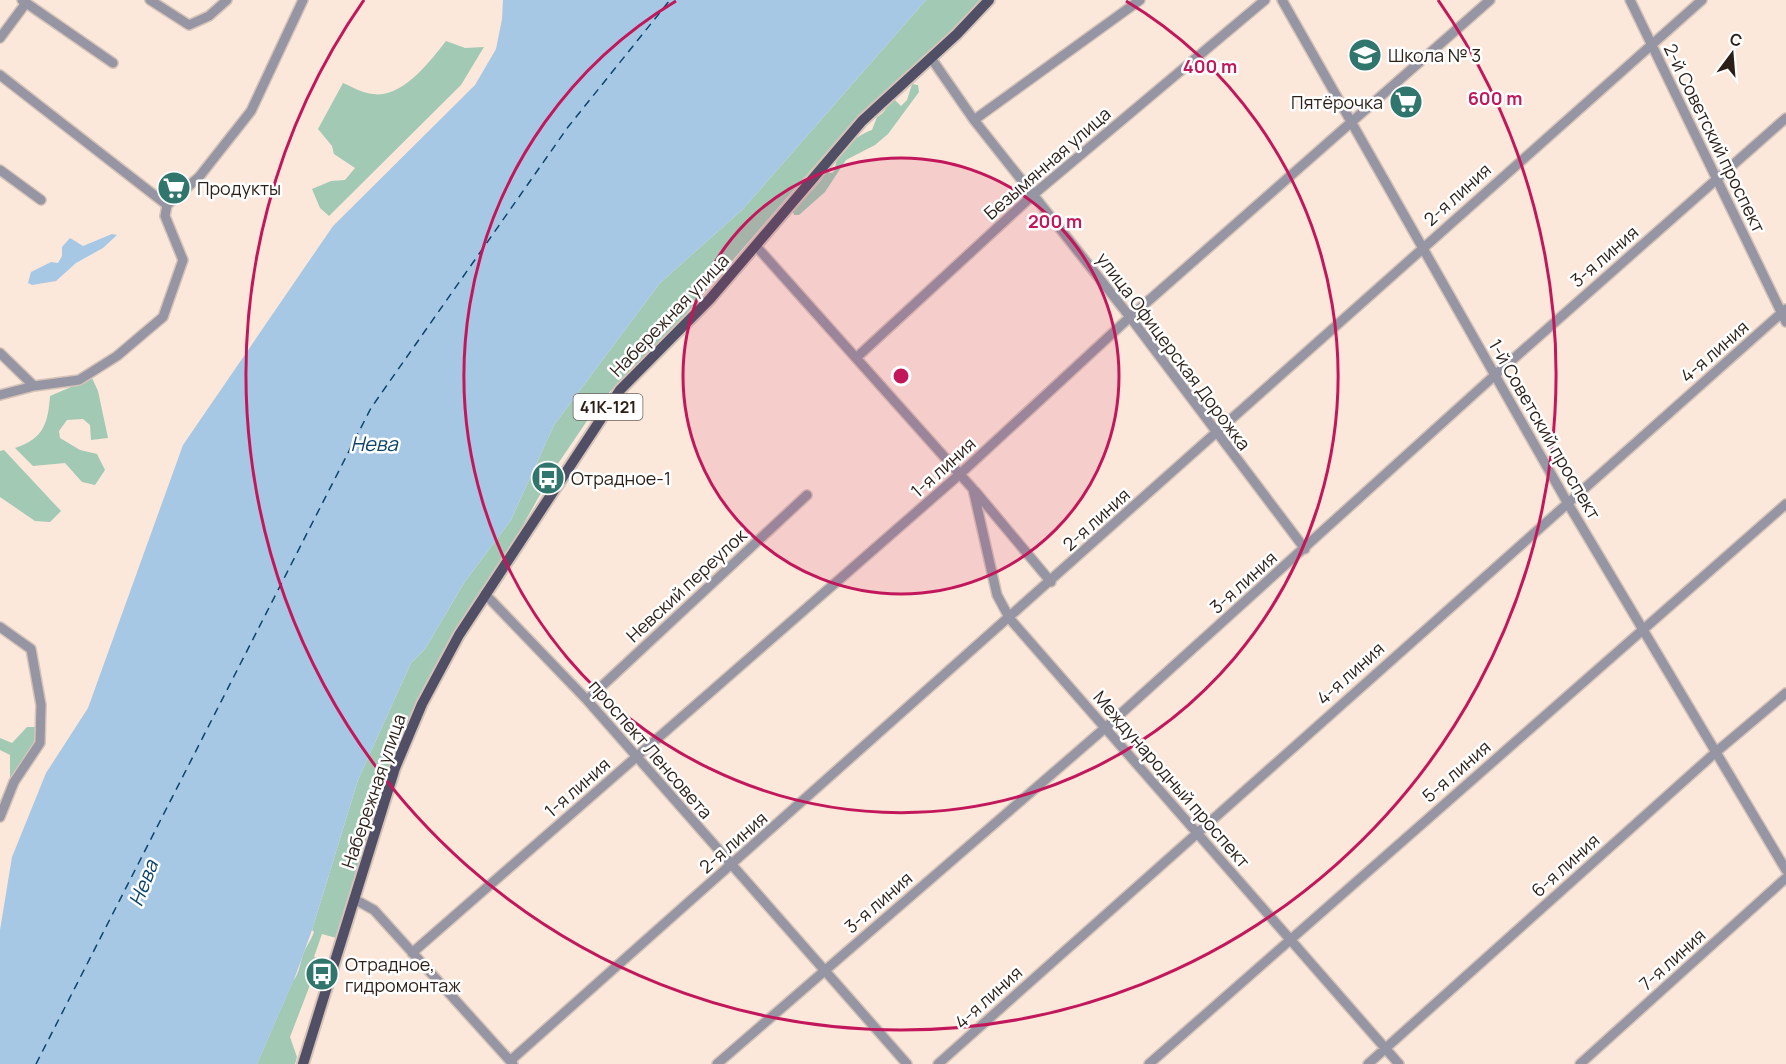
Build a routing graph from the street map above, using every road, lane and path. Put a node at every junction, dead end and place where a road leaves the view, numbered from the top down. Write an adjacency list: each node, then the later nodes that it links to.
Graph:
1 (150, 0): 2 (street)
2 (227, 0)
3 (303, 0): 24 (street)
4 (989, 0): 14 (main road, Набережная улица / 41К-121)
5 (1140, 0): 18 (street)
6 (1265, 0): 22 (street, Безымянная улица)
7 (1282, 0): 19 (street, 1-й Советский проспект)
8 (1490, 0): 19 (street, 1-я линия)
9 (1630, 0): 13 (street, 2-й Советский проспект)
10 (1702, 0): 13 (street, 2-я линия)
11 (24, 2): 12 (street); 15 (street)
12 (0, 38)
13 (1650, 44): 21 (street, 2-й Советский проспект); 26 (street, 2-я линия)
14 (931, 58): 18 (street, улица Офицерская Дорожка); 25 (main road, Набережная улица / 41К-121)
15 (113, 63)
16 (0, 75): 24 (street)
17 (1786, 118): 21 (street, 3-я линия)
18 (974, 120): 22 (street, улица Офицерская Дорожка)
19 (1351, 123): 26 (street, 1-й Советский проспект); 28 (street, 1-я линия)
20 (0, 170): 23 (street)
21 (1718, 178): 27 (street, 2-й Советский проспект); 31 (street, 3-я линия)
22 (1034, 194): 28 (street, улица Офицерская Дорожка); 30 (street, Безымянная улица)
23 (41, 200)
24 (167, 205): 32 (street)
25 (756, 246): 30 (street, Международный проспект); 42 (main road, Набережная улица / 41К-121)
26 (1422, 247): 31 (street, 1-й Советский проспект); 34 (street, 2-я линия)
27 (1785, 315): 38 (street, 4-я линия)
28 (1130, 318): 34 (street, улица Офицерская Дорожка); 35 (street, 1-я линия)
29 (0, 353): 32 (street)
30 (856, 358): 35 (street, Международный проспект)
31 (1495, 375): 38 (street, 1-й Советский проспект); 40 (street, 3-я линия)
32 (34, 386): 33 (street)
33 (0, 395)
34 (1215, 434): 40 (street, улица Офицерская Дорожка); 41 (street, 2-я линия)
35 (960, 474): 36 (street, Международный проспект); 50 (street, 1-я линия)
36 (973, 489): 41 (street, Международный проспект); 43 (street, Международный проспект)
37 (807, 495): 47 (street, Невский переулок)
38 (1567, 502): 45 (street, 1-й Советский проспект); 52 (street, 4-я линия)
39 (1786, 504): 45 (street, 5-я линия)
40 (1305, 549): 48 (street, 3-я линия)
41 (1051, 582): 43 (street, 2-я линия)
42 (485, 594): 47 (street, проспект Ленсовета); 56 (main road, Набережная улица / 41К-121)
43 (1010, 619): 48 (street, Международный проспект); 53 (street, 2-я линия)
44 (0, 627): 51 (street)
45 (1643, 629): 49 (street, 1-й Советский проспект); 57 (street, 5-я линия)
46 (1786, 693): 49 (street, 6-я линия)
47 (588, 700): 50 (street, проспект Ленсовета)
48 (1105, 728): 52 (street, Международный проспект); 59 (street, 3-я линия)
49 (1716, 752): 54 (street, 1-й Советский проспект); 60 (street, 6-я линия)
50 (637, 757): 53 (street, проспект Ленсовета); 58 (street, 1-я линия)
51 (0, 817)
52 (1196, 832): 57 (street, Международный проспект); 65 (street, 4-я линия)
53 (731, 866): 59 (street, проспект Ленсовета); 61 (street, 2-я линия)
54 (1786, 870)
55 (1786, 878): 69 (street, 7-я линия)
56 (354, 899): 58 (street); 62 (main road, 41К-121)
57 (1290, 939): 60 (street, Международный проспект); 66 (street, 5-я линия)
58 (412, 953): 61 (street)
59 (824, 972): 63 (street, 3-я линия); 64 (street, проспект Ленсовета)
60 (1385, 1048): 67 (street, 6-я линия); 68 (street, Международный проспект)
61 (511, 1063)
62 (303, 1064)
63 (717, 1064)
64 (907, 1064)
65 (938, 1064)
66 (1149, 1064)
67 (1368, 1064)
68 (1399, 1064)
69 (1580, 1064)

